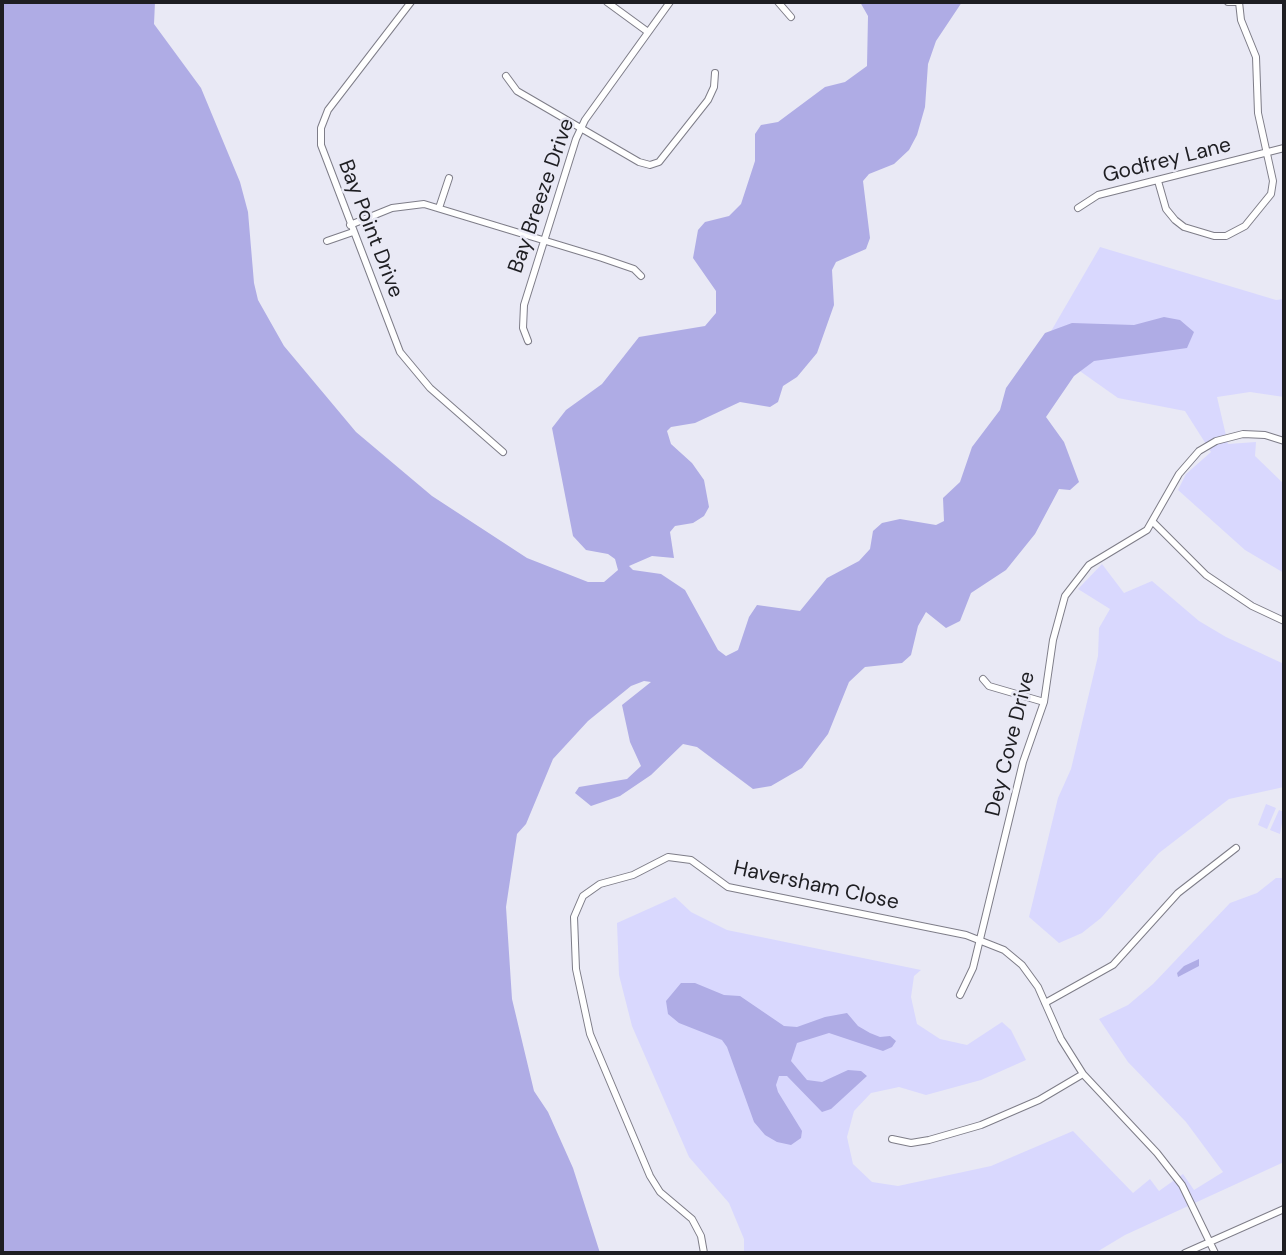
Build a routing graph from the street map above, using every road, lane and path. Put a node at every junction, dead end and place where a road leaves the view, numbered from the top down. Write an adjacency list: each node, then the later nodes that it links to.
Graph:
1 (411, 2): 18 (street, Bay Point Drive)
2 (607, 2): 8 (street)
3 (670, 2): 8 (street, Bay Breeze Drive)
4 (778, 2): 7 (street)
5 (1228, 2): 6 (street)
6 (1239, 2): 13 (street)
7 (791, 17)
8 (648, 32): 11 (street, Bay Breeze Drive)
9 (715, 73): 11 (street)
10 (506, 76): 11 (street)
11 (580, 129): 19 (street, Bay Breeze Drive)
12 (1284, 148): 13 (street, Godfrey Lane)
13 (1268, 154): 15 (street, Godfrey Lane); 15 (street)
14 (449, 178): 16 (street)
15 (1158, 181): 17 (street, Godfrey Lane)
16 (439, 208): 18 (street); 19 (street)
17 (1078, 208)
18 (351, 228): 20 (street); 24 (street, Bay Point Drive)
19 (544, 240): 21 (street); 22 (street, Bay Breeze Drive)
20 (327, 241)
21 (641, 276)
22 (528, 341)
23 (1284, 441): 25 (street, Dey Cove Drive)
24 (503, 453)
25 (1153, 522): 26 (street); 28 (street, Dey Cove Drive)
26 (1284, 621)
27 (983, 679): 28 (street)
28 (1044, 702): 30 (street, Dey Cove Drive)
29 (1236, 848): 32 (street)
30 (980, 939): 31 (street, Dey Cove Drive); 32 (street, Haversham Close); 37 (street, Haversham Close)
31 (960, 995)
32 (1045, 1003): 33 (street, Haversham Close)
33 (1083, 1074): 34 (street); 36 (street, Haversham Close)
34 (892, 1139)
35 (1284, 1209): 36 (street)
36 (1211, 1242): 38 (street); 39 (street, Haversham Close)
37 (704, 1253)
38 (1185, 1253)
39 (1215, 1253)

